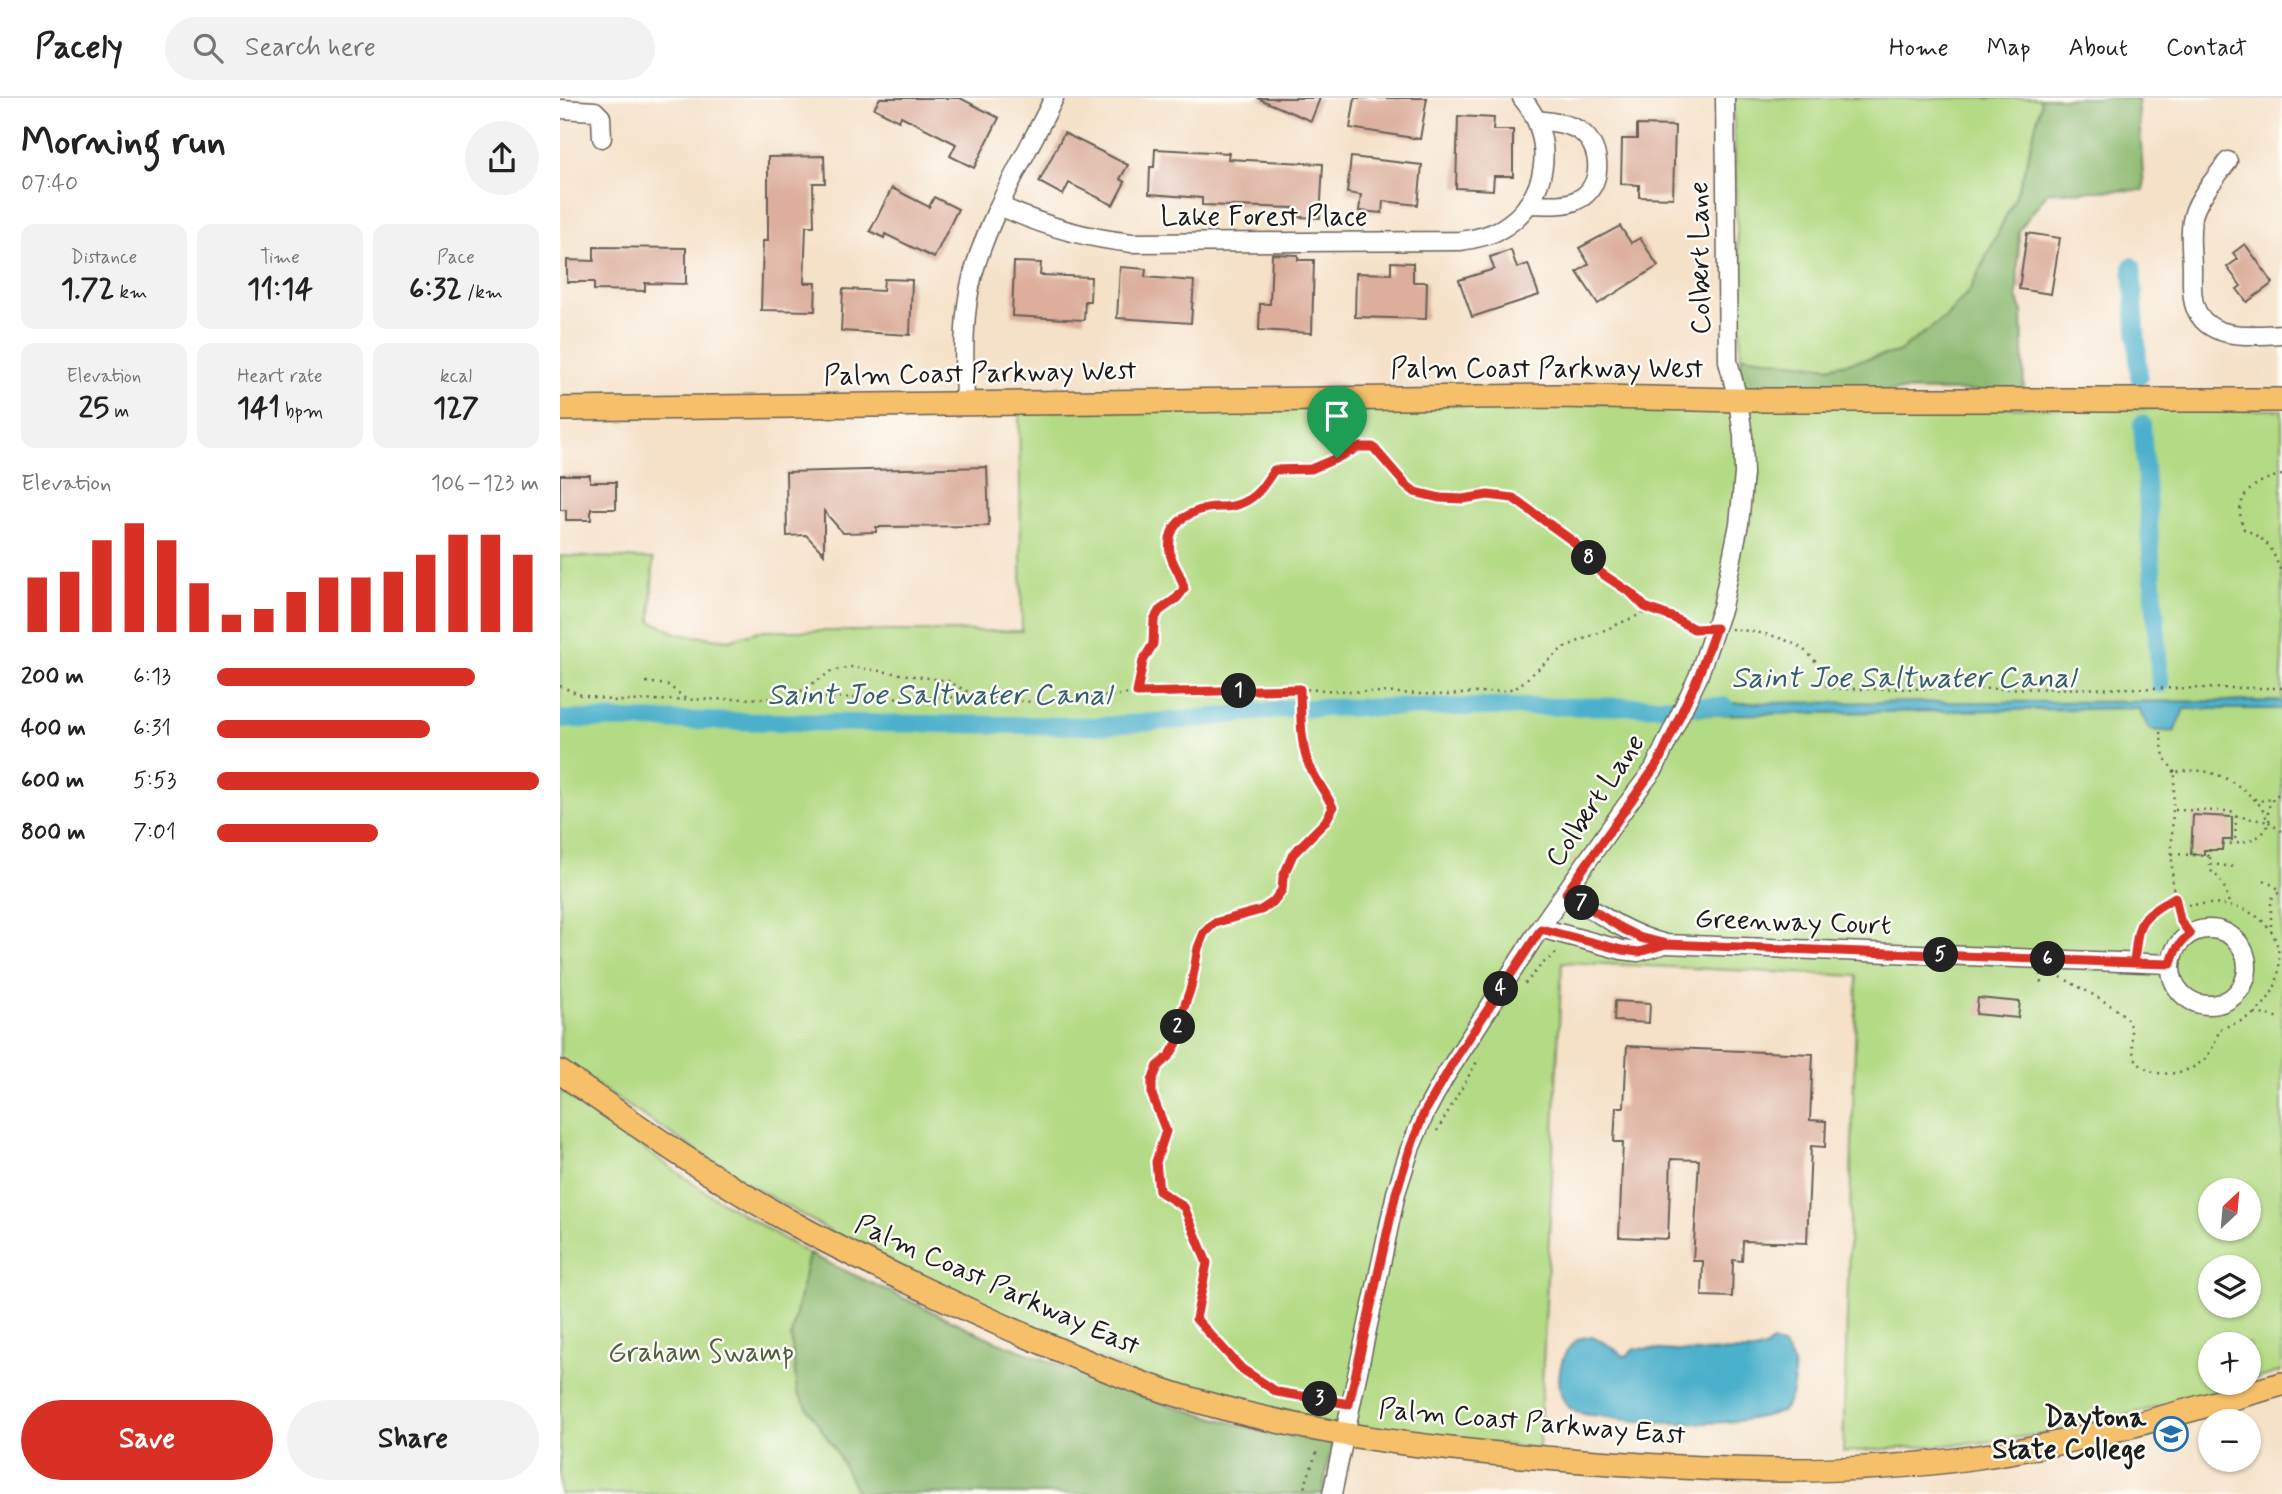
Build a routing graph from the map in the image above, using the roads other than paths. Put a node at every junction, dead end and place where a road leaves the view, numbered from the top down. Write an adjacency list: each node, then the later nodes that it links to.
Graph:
1 (1054, 98): 9 (street)
2 (1522, 98): 5 (street, Lake Forest Place)
3 (1725, 98): 11 (street, Colbert Lane)
4 (560, 108): 6 (street)
5 (1538, 120): 8 (street, Lake Forest Place); 8 (street)
6 (602, 138)
7 (2228, 161): 10 (street)
8 (1528, 204): 9 (street, Lake Forest Place)
9 (1000, 206): 13 (street)
10 (2282, 334)
11 (1738, 400): 12 (main road, Palm Coast Parkway West); 13 (main road, Palm Coast Parkway West); 15 (street, Colbert Lane)
12 (2282, 400)
13 (965, 403): 14 (main road, Palm Coast Parkway West)
14 (560, 409)
15 (1566, 893): 16 (street, Colbert Lane); 17 (street)
16 (1541, 929): 17 (street); 21 (street, Colbert Lane)
17 (1666, 944): 18 (street, Greenway Court)
18 (2171, 964): 18 (street)
19 (560, 1072): 21 (main road, Palm Coast Parkway East)
20 (2282, 1384): 21 (main road, Palm Coast Parkway East)
21 (1333, 1433): 22 (street, Colbert Lane)
22 (1332, 1494)

